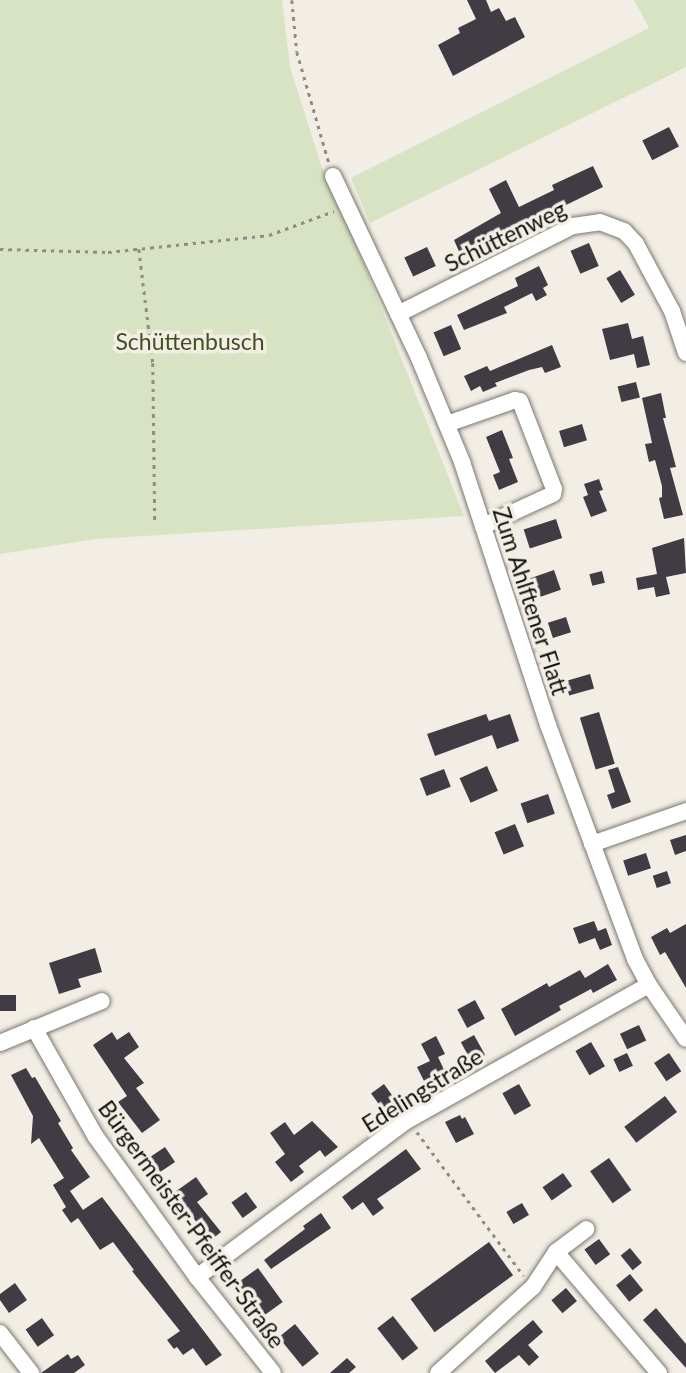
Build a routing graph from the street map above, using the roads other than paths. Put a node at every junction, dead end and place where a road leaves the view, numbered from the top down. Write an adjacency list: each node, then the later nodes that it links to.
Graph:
1 (333, 176): 2 (street, Zum Ahlftener Flatt)
2 (398, 314): 3 (street, Schüttenweg); 4 (street, Zum Ahlftener Flatt)
3 (686, 353)
4 (447, 424): 5 (street, Zum Ahlftener Flatt); 5 (street)
5 (483, 526): 7 (street, Zum Ahlftener Flatt)
6 (686, 811): 7 (street)
7 (592, 844): 8 (street, Zum Ahlftener Flatt)
8 (649, 985): 11 (street, Zum Ahlftener Flatt); 15 (street, Edelingstraße)
9 (102, 1001): 10 (street)
10 (34, 1028): 12 (street); 15 (street, Bürgermeister-Pfeiffer-Straße)
11 (686, 1039)
12 (0, 1042)
13 (586, 1229): 14 (street)
14 (556, 1252): 19 (street); 20 (street)
15 (197, 1277): 18 (street, Bürgermeister-Pfeiffer-Straße)
16 (0, 1333): 17 (street)
17 (31, 1373)
18 (273, 1373)
19 (438, 1373)
20 (659, 1373)

